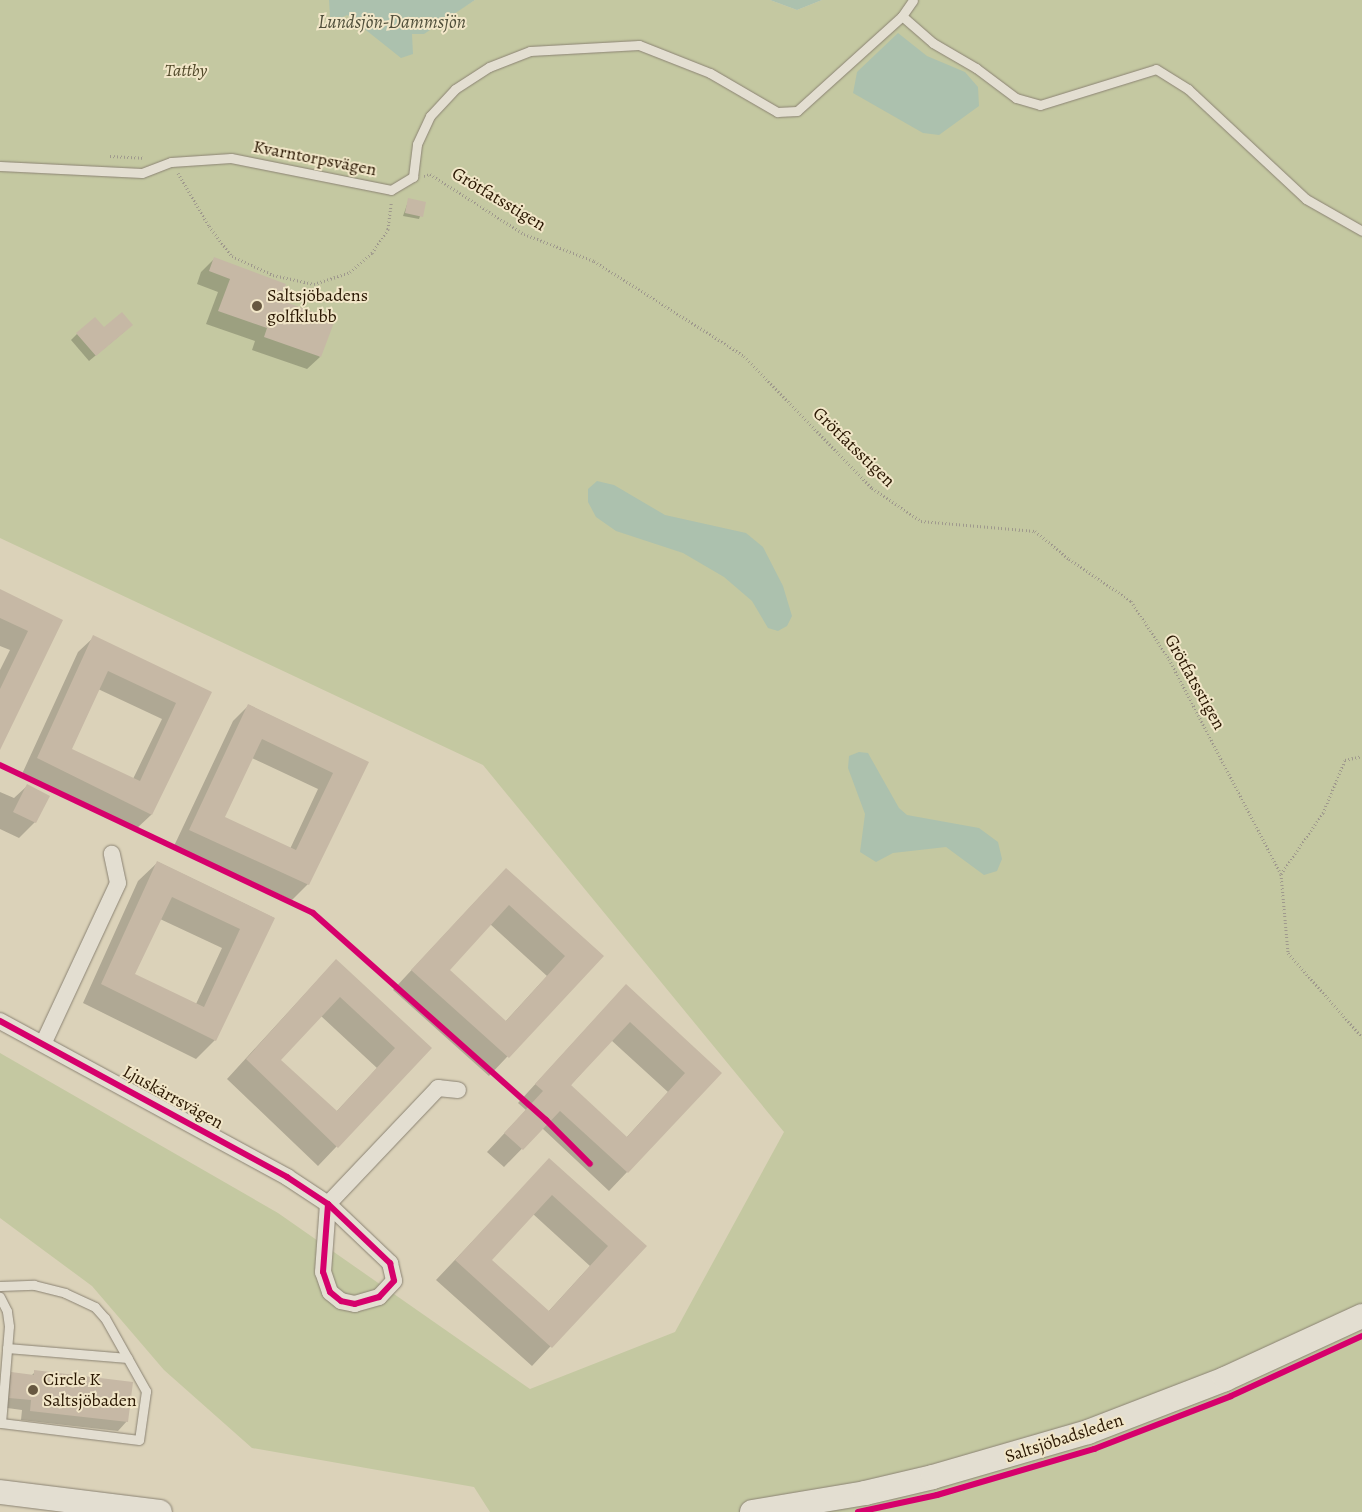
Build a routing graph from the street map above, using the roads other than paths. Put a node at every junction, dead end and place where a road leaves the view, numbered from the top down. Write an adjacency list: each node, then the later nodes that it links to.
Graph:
1 (914, 0): 2 (lane)
2 (902, 16): 3 (lane, Kvarntorpsvägen); 4 (lane)
3 (0, 166)
4 (1362, 231)
5 (112, 854): 7 (street)
6 (0, 1021): 7 (street, Ljuskärrsvägen)
7 (44, 1042): 9 (street, Ljuskärrsvägen)
8 (458, 1090): 9 (street)
9 (328, 1204): 9 (street, Ljuskärrsvägen)
10 (0, 1286): 14 (lane)
11 (0, 1297): 13 (lane)
12 (1362, 1316): 17 (main road, Saltsjöbadsleden)
13 (7, 1348): 14 (lane); 14 (lane)
14 (128, 1358)
15 (0, 1492): 16 (main road)
16 (160, 1512)
17 (752, 1512)

